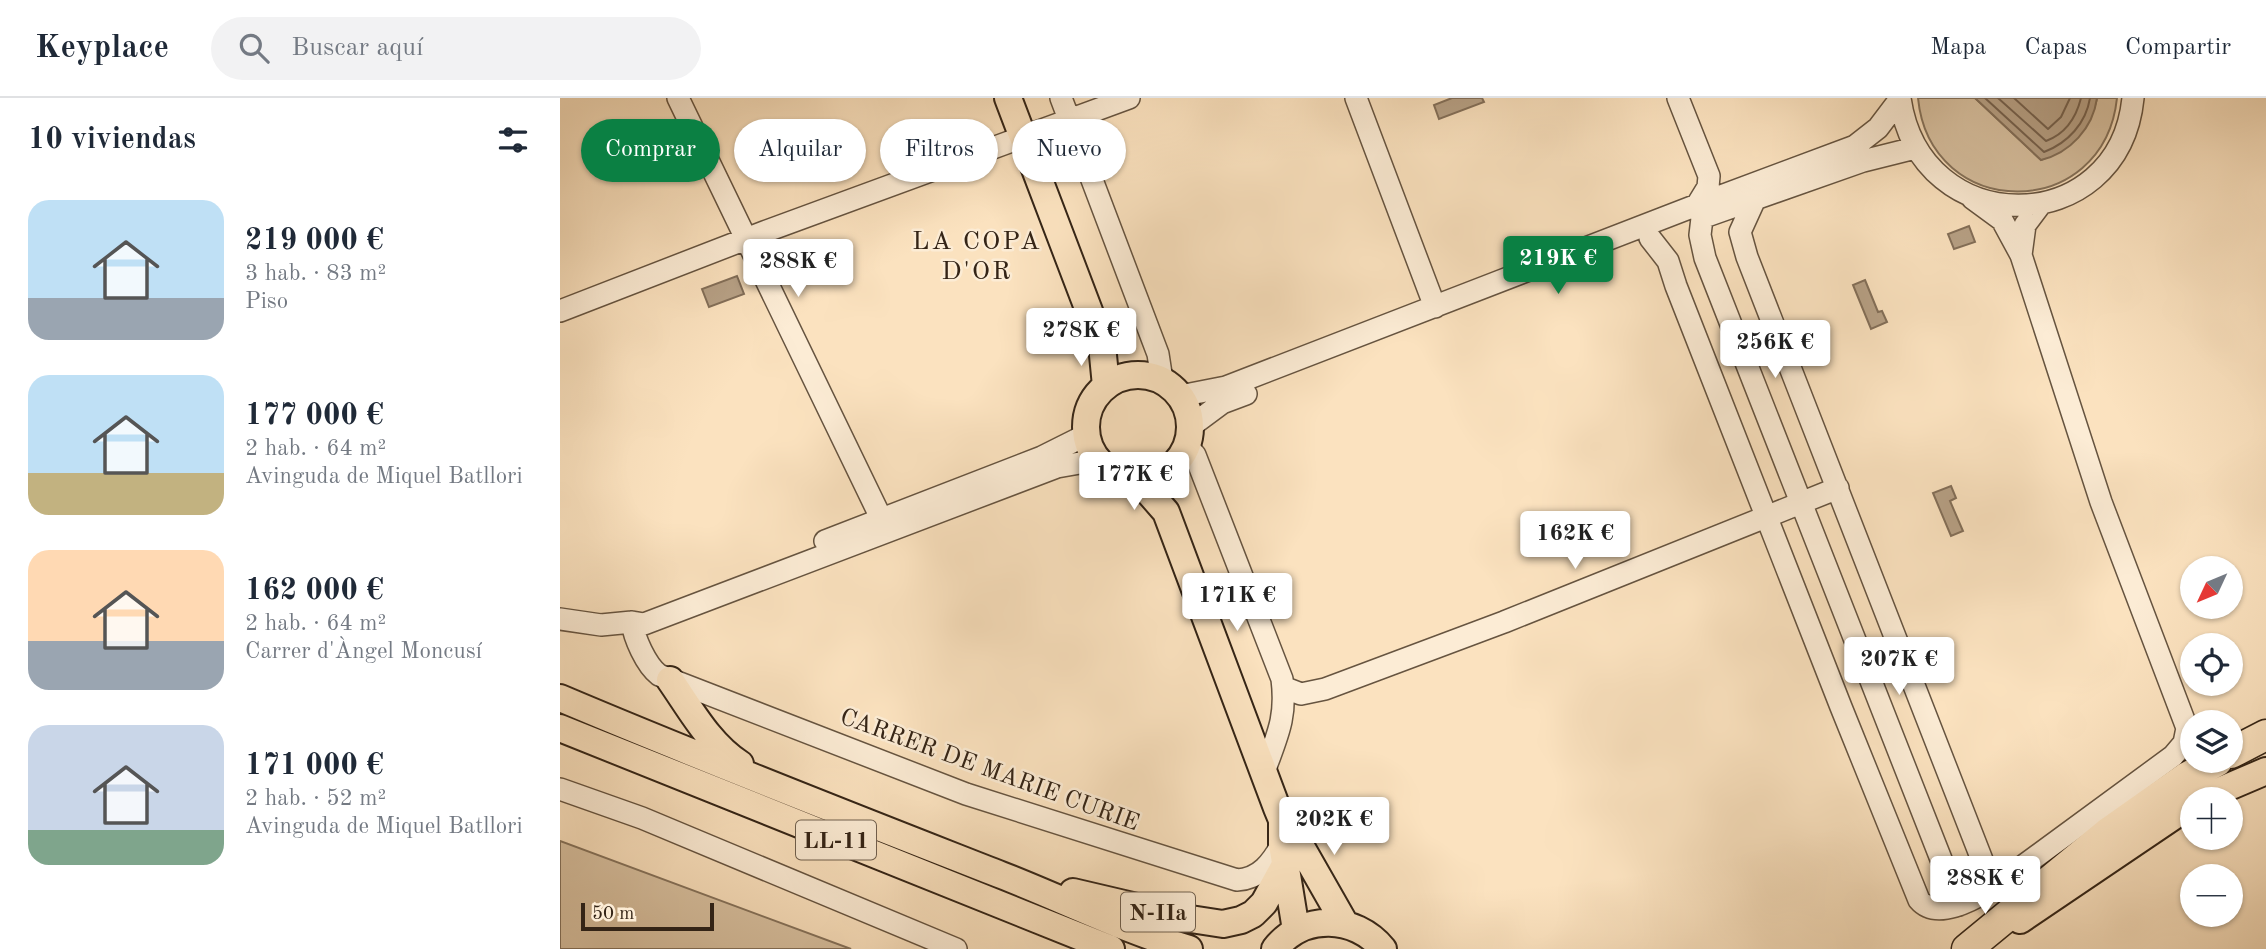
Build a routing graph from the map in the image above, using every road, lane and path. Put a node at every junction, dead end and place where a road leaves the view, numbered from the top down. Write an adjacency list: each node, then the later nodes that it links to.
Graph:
1 (678, 98): 21 (street)
2 (1008, 98): 9 (main road)
3 (1061, 98): 10 (street)
4 (1129, 98): 11 (street)
5 (1356, 98): 23 (street)
6 (1678, 98): 19 (street)
7 (2133, 98): 18 (street)
8 (1900, 99): 13 (street); 19 (street)
9 (1016, 119)
10 (1069, 119)
11 (1075, 119)
12 (1012, 142): 21 (street)
13 (1915, 148): 16 (street); 17 (street)
14 (1041, 182): 25 (main road)
15 (1093, 182): 26 (street)
16 (1972, 198): 18 (street); 22 (street)
17 (1755, 199): 19 (street); 32 (street)
18 (2040, 205): 22 (street)
19 (1699, 211): 20 (street); 23 (street); 33 (street)
20 (1650, 238): 28 (street); 36 (street)
21 (745, 240): 24 (street); 35 (street)
22 (2021, 255): 56 (street)
23 (1435, 307): 26 (street)
24 (560, 311)
25 (1116, 381): 26 (main road); 27 (main road)
26 (1171, 388): 28 (main road)
27 (1086, 435): 29 (main road); 35 (street)
28 (1189, 436): 30 (main road); 40 (street)
29 (1097, 460): 31 (main road); 38 (street)
30 (1170, 469): 31 (main road); 34 (main road)
31 (1138, 480): 34 (main road)
32 (1838, 488): 33 (street); 56 (street)
33 (1801, 503): 36 (street); 57 (street)
34 (1166, 512): 48 (main road)
35 (881, 518): 38 (street)
36 (1768, 518): 41 (street); 57 (street)
37 (560, 619): 38 (street)
38 (640, 622): 39 (street)
39 (670, 680): 52 (main road); 54 (street, CARRER DE MARIE CURIE)
40 (1283, 687): 41 (street); 43 (street)
41 (1325, 689): 43 (street)
42 (560, 698): 52 (main road, LL-11)
43 (1283, 719): 48 (street)
44 (560, 728): 61 (main road, LL-11)
45 (2266, 735): 46 (highway)
46 (2243, 747)
47 (2266, 771): 50 (main road)
48 (1264, 772): 54 (main road)
49 (2195, 773): 65 (highway)
50 (2228, 787)
51 (560, 789): 60 (street)
52 (787, 790): 55 (main road, LL-11)
53 (2180, 812): 65 (main road)
54 (1283, 842): 55 (main road, N-IIa); 58 (main road); 59 (main road)
55 (1003, 875): 62 (main road, LL-11)
56 (1993, 887): 57 (street)
57 (1959, 905)
58 (1345, 924): 59 (main road); 64 (main road)
59 (1296, 930): 63 (main road)
60 (952, 948)
61 (1111, 949)
62 (1189, 949)
63 (1275, 949)
64 (1383, 949)
65 (1969, 949)

